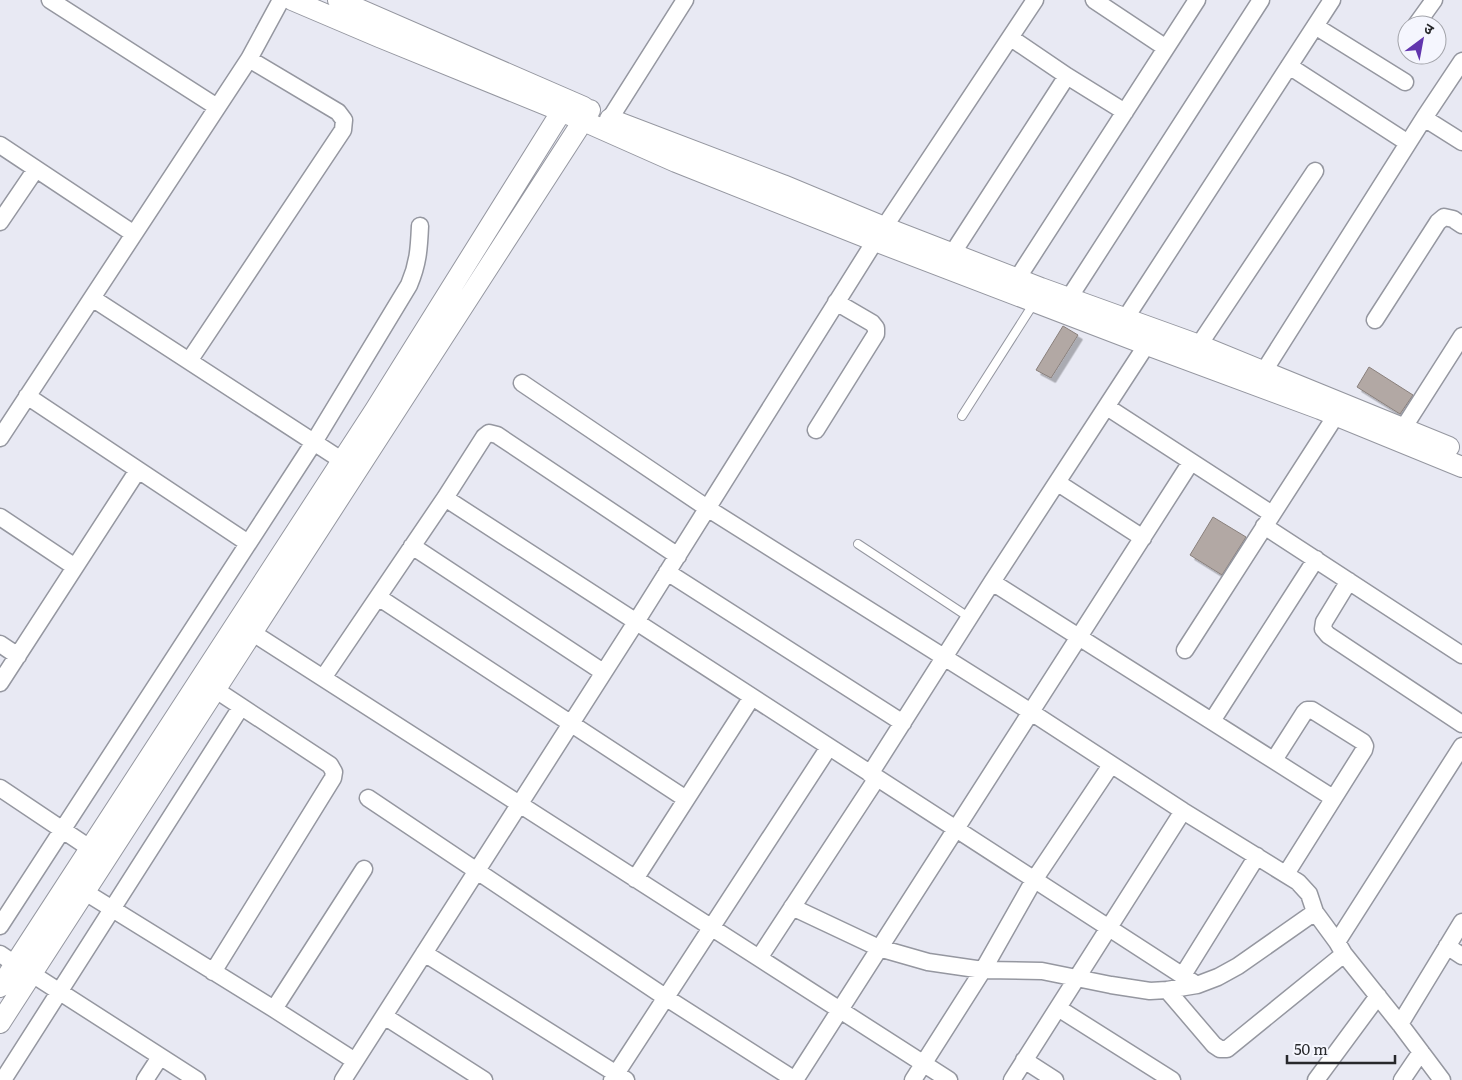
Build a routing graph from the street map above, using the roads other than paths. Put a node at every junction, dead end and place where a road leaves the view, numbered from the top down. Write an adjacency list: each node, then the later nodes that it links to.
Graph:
1 (50, 0): 22 (street)
2 (281, 0): 16 (street)
3 (292, 0): 21 (street)
4 (338, 0): 21 (street)
5 (685, 0): 26 (street)
6 (1035, 0): 14 (street)
7 (1094, 0): 15 (street)
8 (1262, 0): 40 (street)
9 (1332, 0): 13 (street)
10 (1434, 0): 12 (street)
11 (1193, 1): 15 (street)
12 (1423, 15)
13 (1315, 26): 17 (street); 20 (street)
14 (1011, 38): 19 (street); 36 (street)
15 (1166, 48): 23 (street)
16 (249, 58): 22 (street); 48 (street)
17 (1289, 66): 28 (street); 43 (street)
18 (1460, 68): 25 (street)
19 (1067, 76): 23 (street); 37 (street)
20 (1405, 82)
21 (565, 105): 24 (street); 61 (street)
22 (217, 107): 35 (street)
23 (1125, 112): 38 (street)
24 (587, 116): 26 (street); 61 (street)
25 (1424, 118): 27 (street); 28 (street)
26 (606, 124): 36 (street)
27 (1462, 142)
28 (1408, 143): 49 (street)
29 (0, 145): 30 (street)
30 (36, 168): 32 (street); 35 (street)
31 (1315, 171): 47 (street)
32 (0, 222)
33 (1462, 225): 44 (street)
34 (420, 226): 58 (street)
35 (134, 234): 39 (street)
36 (880, 234): 37 (street); 41 (street); 42 (street)
37 (952, 254): 38 (street)
38 (1018, 279): 40 (street)
39 (92, 298): 48 (street); 51 (street)
40 (1069, 298): 43 (street)
41 (836, 302): 55 (street); 66 (street)
42 (1035, 302): 46 (street); 54 (lane)
43 (1125, 319): 46 (street)
44 (1375, 320)
45 (1462, 336): 56 (street)
46 (1151, 338): 47 (street); 52 (street); 53 (street)
47 (1199, 345): 49 (street)
48 (188, 361): 58 (street)
49 (1264, 371): 53 (street)
50 (522, 383): 66 (street)
51 (27, 396): 57 (street); 63 (street)
52 (1107, 407): 60 (street); 64 (street)
53 (1339, 409): 56 (street); 68 (street)
54 (962, 416)
55 (816, 430)
56 (1400, 434): 59 (street); 62 (street)
57 (0, 438)
58 (314, 442): 61 (street); 70 (street)
59 (1462, 452)
60 (1191, 462): 68 (street); 69 (street)
61 (350, 466): 82 (street); 113 (street)
62 (1462, 467)
63 (138, 470): 70 (street); 75 (street)
64 (1058, 483): 69 (street); 78 (street)
65 (445, 498): 72 (street); 73 (street); 81 (street)
66 (707, 508): 73 (street); 88 (street)
67 (0, 518): 75 (street)
68 (1268, 520): 74 (street); 85 (street)
69 (1143, 538): 83 (street)
70 (248, 543): 111 (street)
71 (858, 544): 80 (lane)
72 (412, 546): 79 (street); 89 (street)
73 (678, 556): 76 (street)
74 (1316, 559): 77 (street); 96 (street)
75 (75, 567): 87 (street)
76 (667, 572): 81 (street); 98 (street)
77 (1349, 581): 86 (street); 99 (street)
78 (992, 582): 80 (street); 83 (street)
79 (378, 597): 90 (street); 97 (street)
80 (970, 618): 88 (street)
81 (636, 622): 89 (street); 93 (street)
82 (253, 633): 90 (street); 92 (street)
83 (1079, 637): 95 (street); 96 (street)
84 (0, 644): 87 (street)
85 (1185, 650)
86 (1462, 654)
87 (18, 656): 91 (street)
88 (944, 658): 95 (street); 98 (street)
89 (603, 672): 97 (street)
90 (323, 678): 109 (street)
91 (0, 683)
92 (216, 690): 94 (street); 113 (street)
93 (752, 697): 101 (street); 108 (street)
94 (241, 707): 122 (street); 136 (street)
95 (1030, 712): 103 (street); 112 (street)
96 (1212, 721): 102 (street)
97 (570, 723): 108 (street); 109 (street)
98 (903, 723): 104 (street)
99 (1462, 724)
100 (1462, 746): 130 (street)
101 (829, 748): 104 (street); 126 (street)
102 (1274, 760): 107 (street); 107 (street)
103 (1111, 765): 110 (street); 119 (street)
104 (873, 776): 112 (street); 121 (street)
105 (0, 788): 111 (street)
106 (368, 798): 116 (street)
107 (1334, 798): 117 (street)
108 (686, 800): 118 (street)
109 (519, 804): 116 (street); 118 (street)
110 (1183, 811): 114 (street); 127 (street)
111 (62, 829): 113 (street); 125 (street)
112 (955, 830): 119 (street); 129 (street)
113 (99, 853): 120 (street); 134 (street)
114 (1257, 856): 117 (street); 137 (street)
115 (364, 869): 146 (street)
116 (476, 870): 131 (street); 144 (street)
117 (1286, 874): 123 (street)
118 (635, 879): 126 (street)
119 (1034, 880): 127 (street); 135 (street)
120 (85, 892): 122 (street); 134 (street)
121 (792, 907): 129 (street); 133 (street)
122 (112, 908): 136 (street); 142 (street)
123 (1315, 912): 130 (street); 139 (street)
124 (1462, 922): 128 (street)
125 (0, 926)
126 (711, 927): 133 (street); 144 (street)
127 (1108, 928): 137 (street); 138 (street)
128 (1447, 946): 132 (street); 150 (street)
129 (879, 948): 135 (street); 147 (street)
130 (1341, 948): 141 (street); 143 (street)
131 (424, 953): 148 (street); 156 (street)
132 (1462, 956)
133 (759, 958): 147 (street)
134 (16, 964): 140 (street); 142 (street); 149 (street)
135 (983, 970): 138 (street); 155 (street)
136 (213, 972): 146 (street)
137 (1183, 975): 139 (street)
138 (1077, 977): 141 (street); 145 (street)
139 (1197, 986): 141 (street)
140 (0, 987)
141 (1167, 990)
142 (59, 992): 152 (street); 157 (street)
143 (1378, 996): 150 (street); 168 (street)
144 (666, 997): 156 (street); 162 (street)
145 (1058, 1008): 153 (street); 167 (street)
146 (274, 1009): 154 (street)
147 (840, 1010): 155 (street); 162 (street)
148 (384, 1016): 154 (street); 161 (street)
149 (0, 1023)
150 (1400, 1024): 151 (street)
151 (1421, 1052): 169 (street); 170 (street)
152 (160, 1057): 158 (street); 159 (street)
153 (1024, 1060): 165 (street); 166 (street)
154 (355, 1061): 160 (street)
155 (923, 1064): 163 (street); 164 (street)
156 (618, 1078)
157 (3, 1080)
158 (145, 1080)
159 (197, 1080)
160 (343, 1080)
161 (484, 1080)
162 (795, 1080)
163 (913, 1080)
164 (949, 1080)
165 (1012, 1080)
166 (1055, 1080)
167 (1172, 1080)
168 (1316, 1080)
169 (1402, 1080)
170 (1442, 1080)

